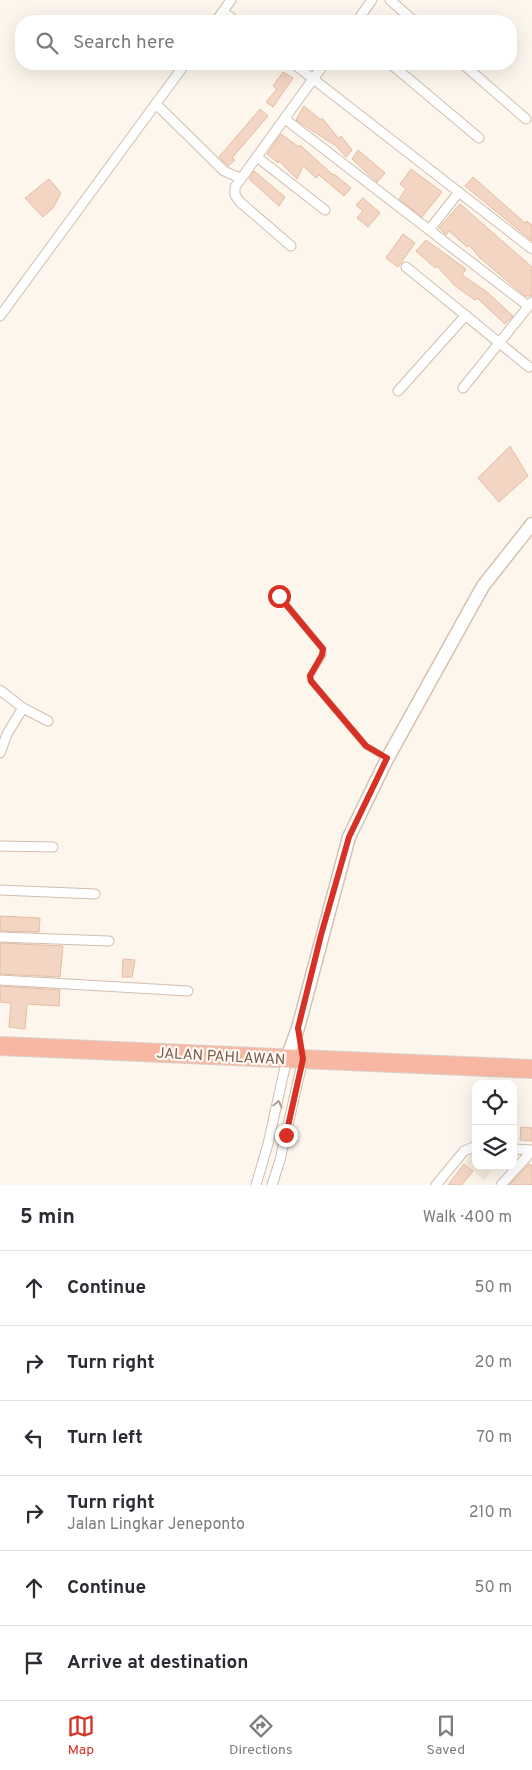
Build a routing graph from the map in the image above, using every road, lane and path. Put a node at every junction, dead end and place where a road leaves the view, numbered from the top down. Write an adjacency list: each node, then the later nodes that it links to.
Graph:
1 (231, 0): 4 (street)
2 (372, 0): 7 (street)
3 (390, 0): 8 (street)
4 (223, 12): 5 (street); 6 (street)
5 (221, 15)
6 (227, 15)
7 (361, 15)
8 (407, 15)
9 (181, 70): 15 (street)
10 (303, 70): 14 (street)
11 (320, 70): 14 (street)
12 (398, 70): 18 (street)
13 (470, 70): 17 (street)
14 (314, 78): 16 (street); 21 (street)
15 (156, 104): 20 (street); 29 (street)
16 (285, 119): 19 (street); 23 (street)
17 (526, 119)
18 (479, 138)
19 (257, 157): 20 (street); 22 (street)
20 (240, 178): 24 (street)
21 (458, 192): 23 (street); 25 (street)
22 (325, 210)
23 (430, 230): 27 (street)
24 (291, 246)
25 (532, 249)
26 (406, 267): 28 (street)
27 (530, 304): 30 (street)
28 (466, 315): 30 (street); 33 (street)
29 (0, 316)
30 (500, 343): 31 (street); 32 (street)
31 (529, 367)
32 (463, 388)
33 (398, 391)
34 (532, 524): 40 (main road)
35 (279, 596): 40 (lane)
36 (0, 690): 37 (street)
37 (24, 708): 38 (street); 39 (street)
38 (48, 721)
39 (0, 753)
40 (387, 758): 50 (main road)
41 (0, 846): 42 (street)
42 (53, 846)
43 (0, 890): 44 (street)
44 (95, 894)
45 (0, 937): 46 (street)
46 (109, 941)
47 (0, 980): 48 (street)
48 (188, 991)
49 (0, 1046): 50 (highway, JALAN PAHLAWAN)
50 (295, 1059): 51 (highway, JALAN PAHLAWAN); 55 (street, one-way to 50); 56 (street)
51 (532, 1069)
52 (472, 1148): 57 (street)
53 (517, 1149): 54 (street)
54 (532, 1150): 58 (street)
55 (256, 1185)
56 (272, 1185)
57 (436, 1185)
58 (501, 1185)

